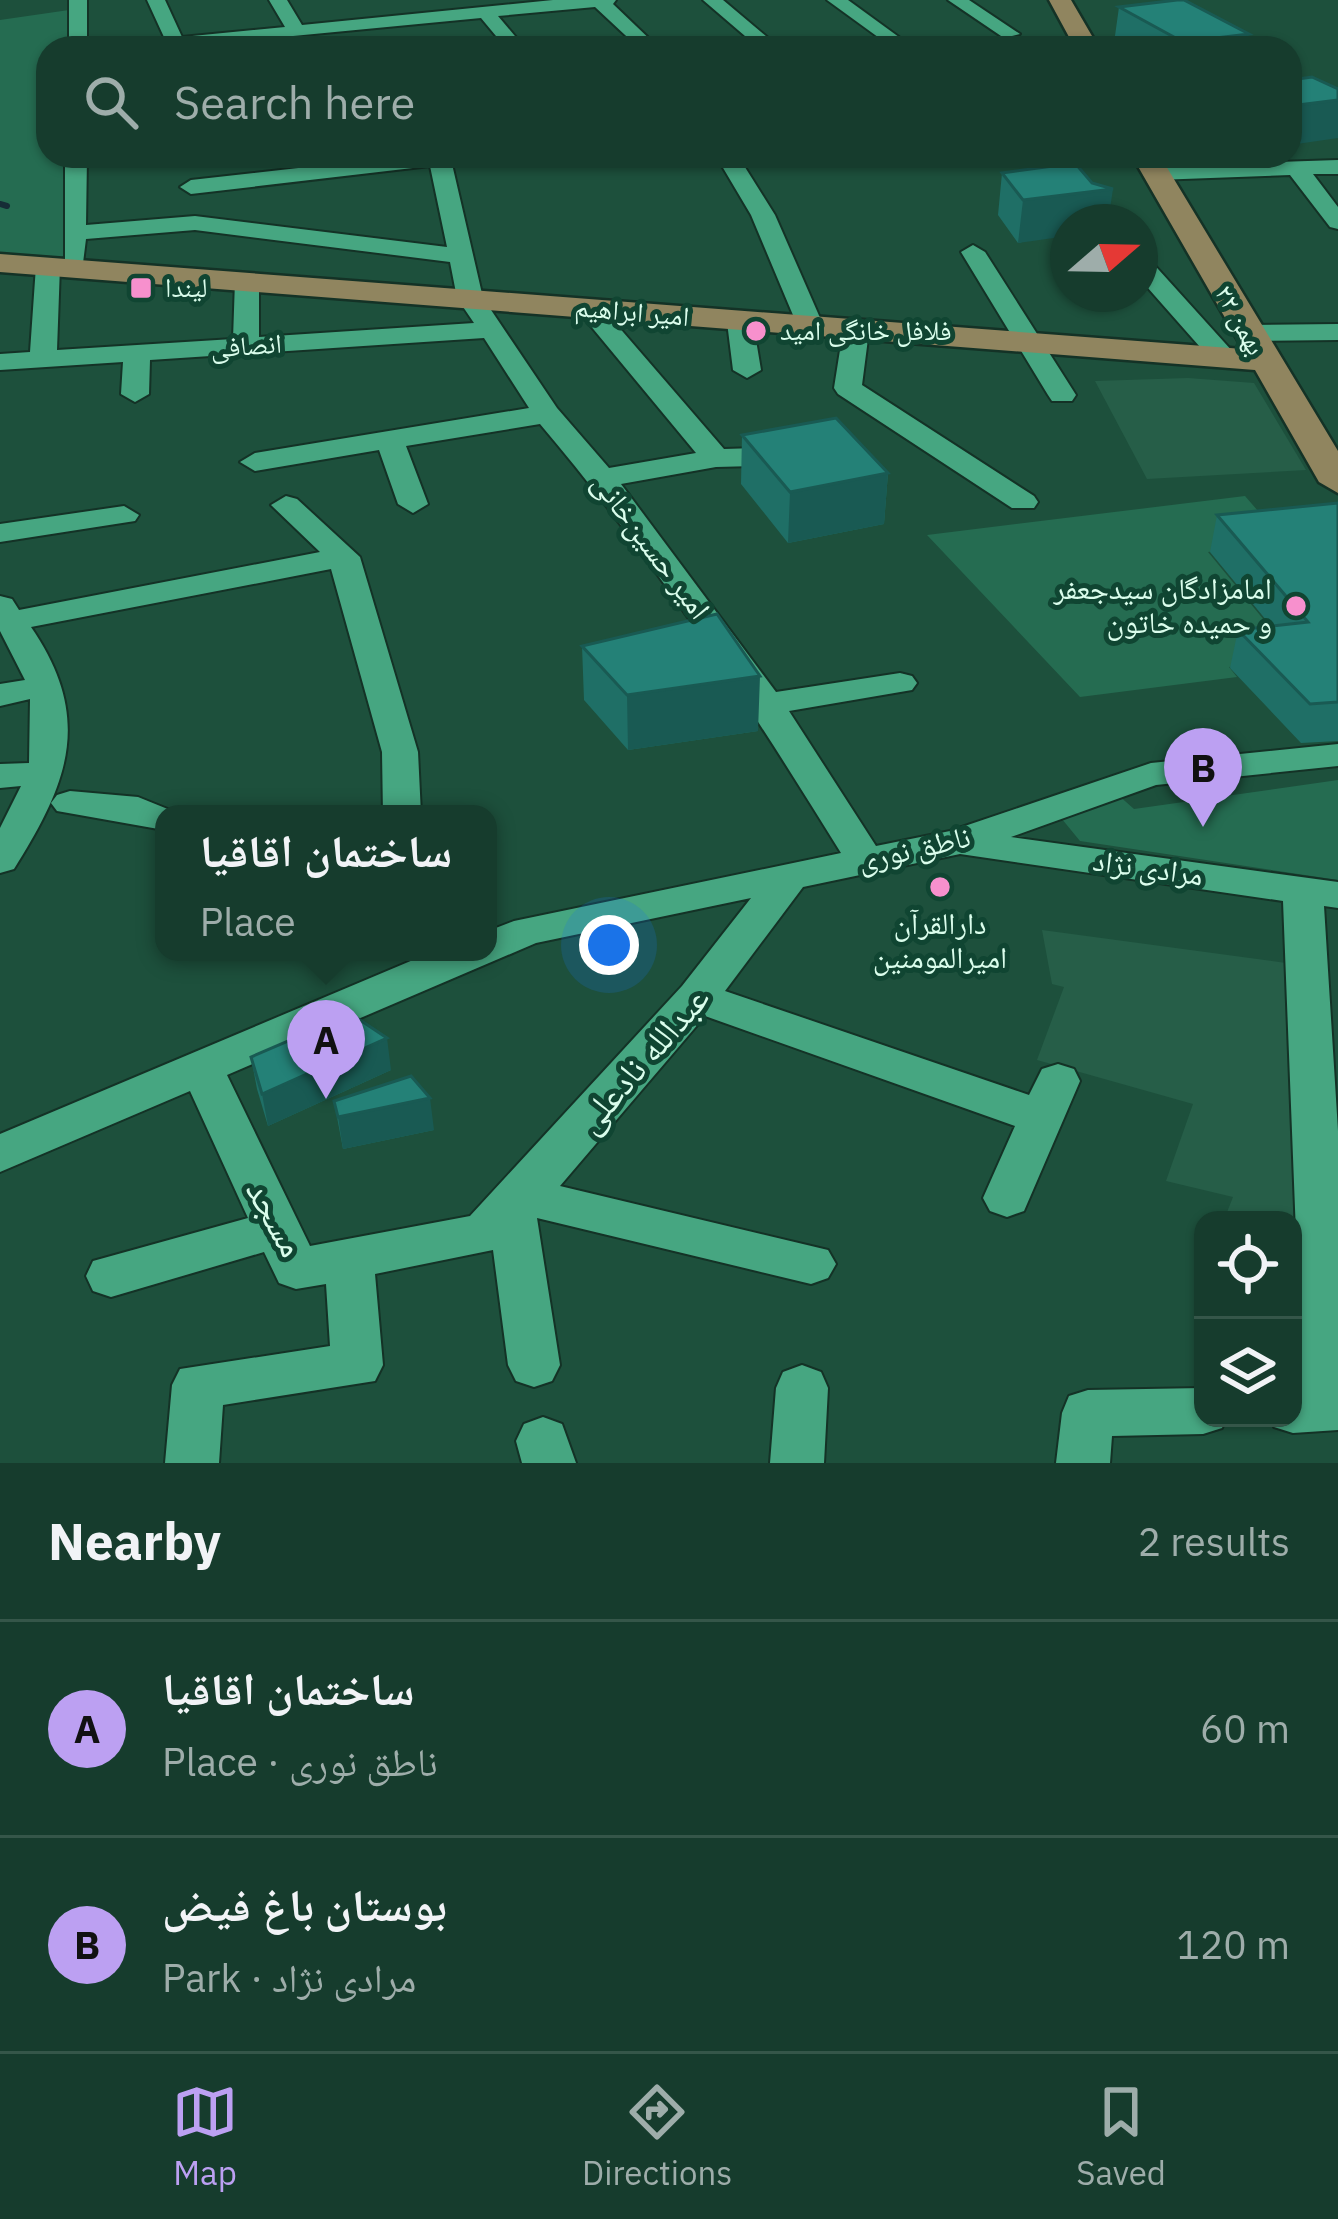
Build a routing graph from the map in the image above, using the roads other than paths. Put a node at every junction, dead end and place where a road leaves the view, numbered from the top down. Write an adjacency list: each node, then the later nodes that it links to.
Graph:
1 (78, 0): 16 (street)
2 (156, 0): 17 (street)
3 (278, 0): 14 (street)
4 (401, 0): 12 (street)
5 (603, 0): 10 (street); 21 (street)
6 (712, 0): 22 (street)
7 (836, 0): 23 (street)
8 (957, 0): 15 (street)
9 (1060, 0): 24 (main road)
10 (524, 4): 11 (street)
11 (484, 13): 12 (street); 20 (street)
12 (416, 20): 13 (street)
13 (368, 24): 14 (street); 19 (street)
14 (297, 32): 18 (street)
15 (1011, 34)
16 (78, 36)
17 (172, 36)
18 (277, 36)
19 (376, 36)
20 (505, 36)
21 (638, 36)
22 (756, 36)
23 (888, 36)
24 (1080, 36)
25 (1338, 167): 34 (street)
26 (76, 168): 39 (street)
27 (189, 168): 35 (street)
28 (274, 168): 35 (street)
29 (448, 168): 41 (street)
30 (734, 168): 49 (street)
31 (1055, 168): 36 (street)
32 (1153, 168): 55 (main road, ۲۲ بهمن)
33 (1260, 168): 34 (street)
34 (1296, 169): 37 (street)
35 (191, 187): 38 (street)
36 (1087, 204)
37 (1338, 222)
38 (196, 229): 39 (street); 41 (street)
39 (75, 232): 43 (street)
40 (974, 252): 53 (street)
41 (460, 256): 46 (street)
42 (0, 262): 43 (main road, امیر ابراهیم)
43 (61, 267): 44 (main road, امیر ابراهیم); 58 (street)
44 (247, 280): 46 (main road, امیر ابراهیم); 54 (street)
45 (1158, 284): 57 (street)
46 (470, 298): 47 (main road, امیر ابراهیم); 50 (street, امیر حسین‌خانی)
47 (589, 308): 48 (main road, امیر ابراهیم); 66 (street)
48 (740, 322): 49 (main road, امیر ابراهیم); 60 (street)
49 (812, 327): 51 (main road, امیر ابراهیم)
50 (492, 331): 54 (street, انصافی); 63 (street, امیر حسین‌خانی)
51 (856, 331): 53 (main road, امیر ابراهیم); 70 (street)
52 (1338, 332): 55 (street)
53 (1033, 344): 57 (main road, امیر ابراهیم); 62 (street)
54 (246, 346): 56 (street, انصافی)
55 (1256, 347): 57 (main road, امیر ابراهیم); 68 (main road, ۲۲ بهمن)
56 (137, 353): 58 (street, انصافی); 61 (street)
57 (1224, 358)
58 (43, 360): 59 (street, انصافی)
59 (0, 362)
60 (747, 370)
61 (135, 394)
62 (1062, 395)
63 (547, 414): 64 (street); 69 (street, امیر حسین‌خانی)
64 (389, 438): 67 (street); 72 (street)
65 (813, 456): 66 (street)
66 (716, 458): 69 (street)
67 (255, 462)
68 (1332, 465)
69 (602, 478): 80 (street, امیر حسین‌خانی)
70 (1023, 502)
71 (286, 505): 75 (street)
72 (413, 505)
73 (124, 515): 74 (street)
74 (0, 533)
75 (348, 568): 76 (street); 84 (street)
76 (5, 614): 78 (street)
77 (900, 683): 80 (street)
78 (45, 686): 79 (street); 83 (street)
79 (0, 695)
80 (767, 704): 88 (street, امیر حسین‌خانی)
81 (1338, 755): 86 (street, ناطق نوری)
82 (0, 776): 83 (street)
83 (59, 788): 85 (street); 87 (street)
84 (402, 805)
85 (155, 815)
86 (957, 842): 88 (street, ناطق نوری); 90 (street, مرادی نژاد)
87 (0, 860)
88 (865, 860): 89 (street, ناطق نوری)
89 (790, 876): 91 (street, ناطق نوری); 93 (street, عبدالله نادعلی)
90 (1320, 892): 104 (street)
91 (497, 943)
92 (438, 961): 94 (street)
93 (697, 997): 96 (street); 97 (street, عبدالله نادعلی)
94 (201, 1067): 95 (street); 98 (street, مسجد)
95 (0, 1154)
96 (1007, 1198)
97 (506, 1212): 99 (street, مسجد); 100 (street); 102 (street)
98 (277, 1228): 99 (street, مسجد); 101 (street)
99 (349, 1259): 106 (street)
100 (812, 1264)
101 (111, 1276)
102 (534, 1365)
103 (802, 1388): 107 (street)
104 (1311, 1410)
105 (1194, 1412): 108 (street)
106 (192, 1463)
107 (797, 1463)
108 (1083, 1463)

